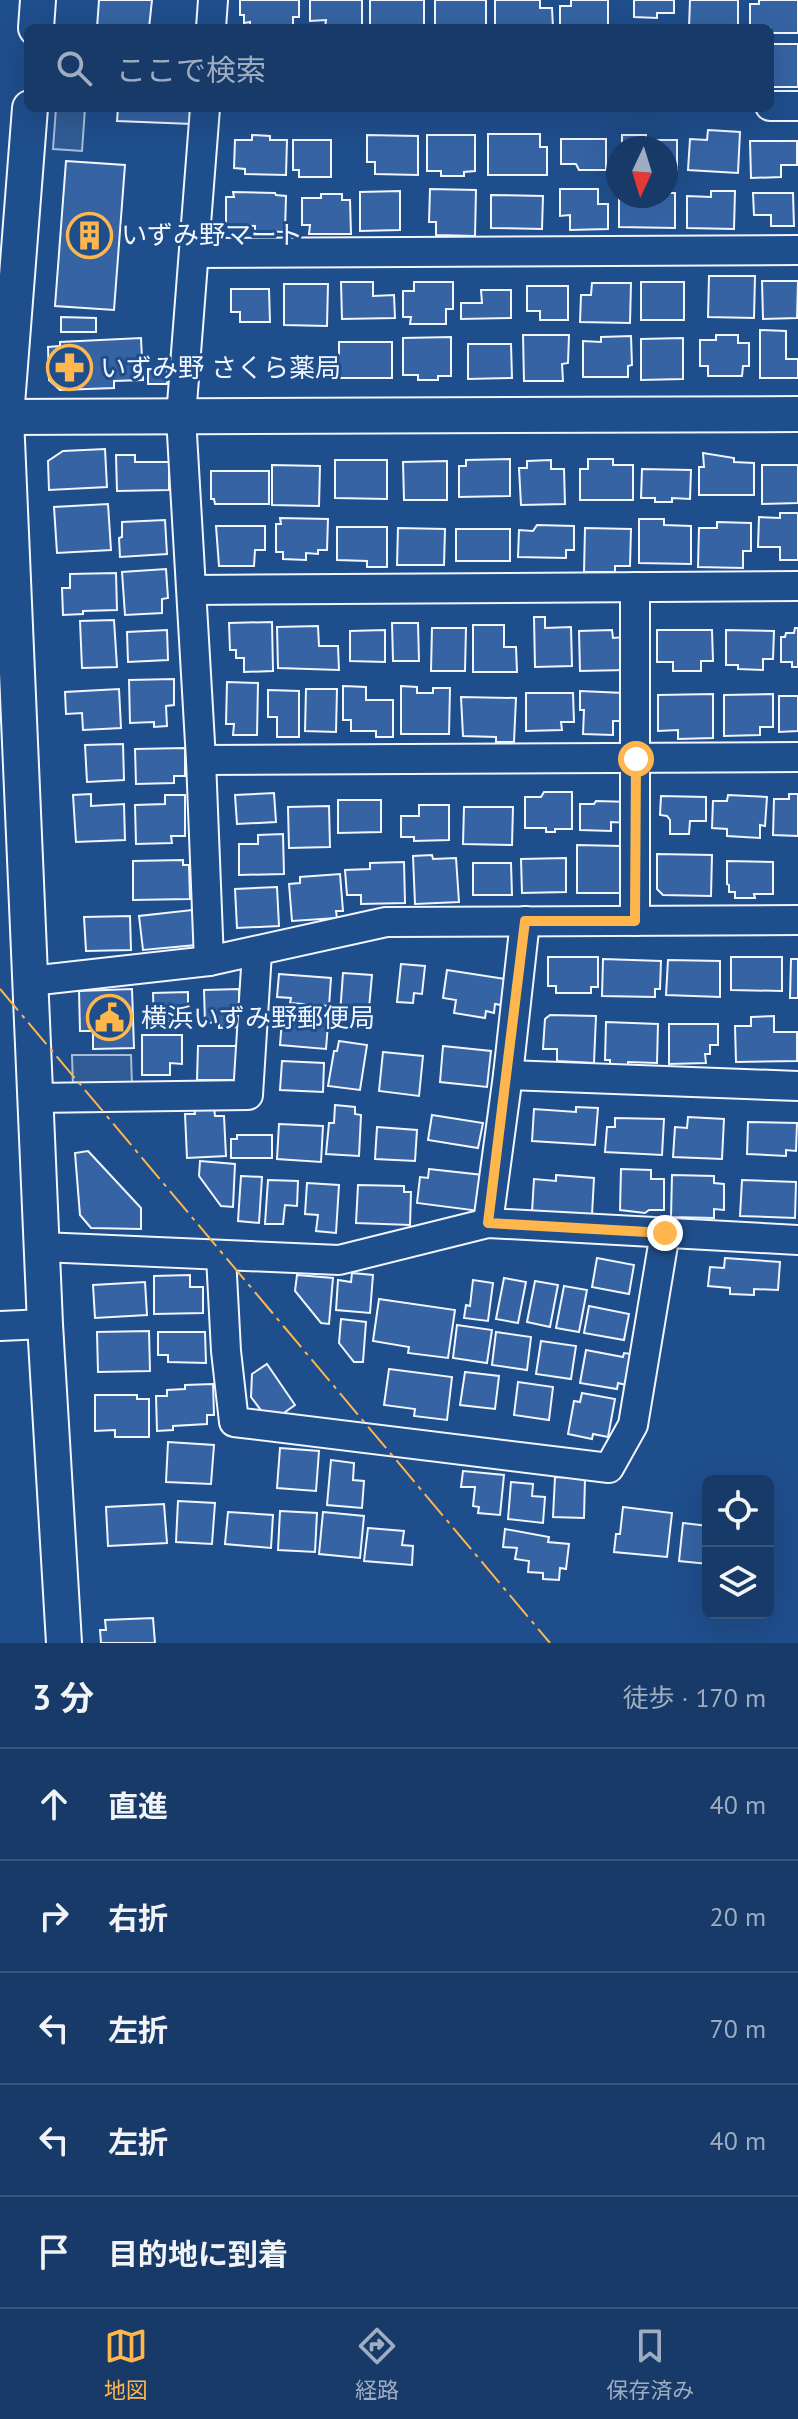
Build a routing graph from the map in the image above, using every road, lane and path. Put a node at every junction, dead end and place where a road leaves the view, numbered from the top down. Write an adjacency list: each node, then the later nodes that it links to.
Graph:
1 (38, 0): 3 (street)
2 (213, 0): 4 (street)
3 (36, 24)
4 (211, 24)
5 (774, 106): 6 (street)
6 (798, 106)
7 (30, 112): 12 (street)
8 (205, 112): 10 (street)
9 (798, 250): 10 (street)
10 (194, 253): 13 (street)
11 (798, 414): 13 (street)
12 (6, 417): 13 (street); 25 (street)
13 (181, 417): 16 (street)
14 (798, 586): 15 (street)
15 (635, 587): 16 (street); 18 (street)
16 (192, 590): 19 (street)
17 (798, 757): 18 (street)
18 (636, 759): 19 (street); 22 (street)
19 (201, 760): 24 (street)
20 (798, 920): 22 (street)
21 (525, 921): 22 (street); 23 (street); 26 (street)
22 (635, 921)
23 (257, 952): 24 (street); 28 (street)
24 (209, 961): 25 (street)
25 (31, 981): 28 (street)
26 (508, 1075): 27 (street); 29 (street)
27 (798, 1086)
28 (35, 1098): 32 (street)
29 (488, 1223): 30 (street); 33 (street)
30 (665, 1233): 31 (street); 33 (street)
31 (798, 1240)
32 (42, 1247): 33 (street); 34 (street)
33 (221, 1256)
34 (45, 1324): 35 (street); 36 (street)
35 (0, 1326)
36 (64, 1643)

